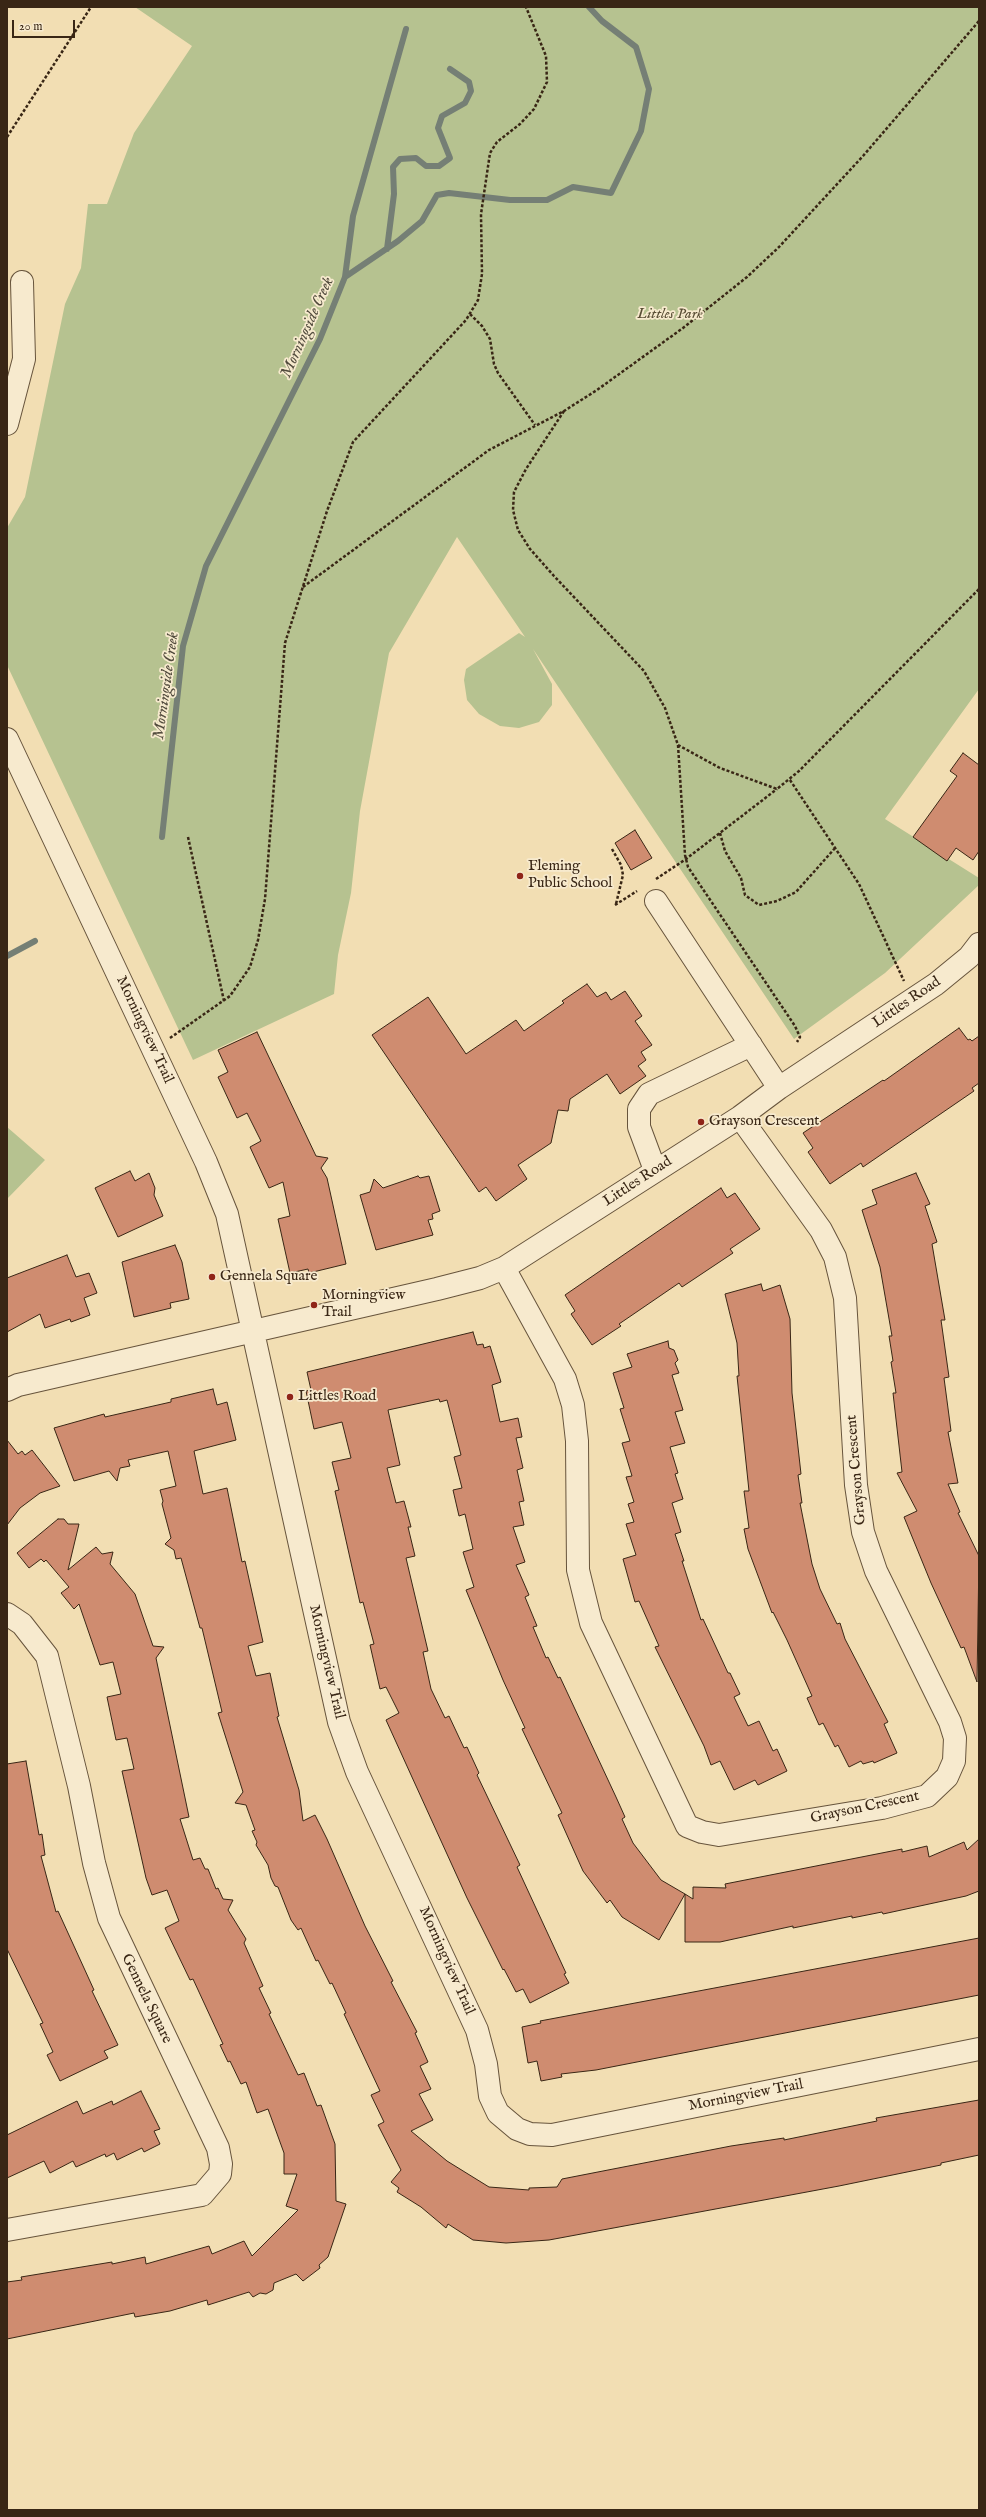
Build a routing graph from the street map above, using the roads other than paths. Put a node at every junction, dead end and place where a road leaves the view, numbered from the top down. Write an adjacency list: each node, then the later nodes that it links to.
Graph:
1 (22, 282): 2 (street)
2 (7, 424)
3 (7, 739): 11 (street, Morningview Trail)
4 (649, 890): 6 (street)
5 (976, 956): 7 (street, Littles Road)
6 (751, 1045): 7 (street); 9 (street)
7 (779, 1088): 8 (street, Littles Road)
8 (740, 1117): 9 (street, Littles Road); 10 (street, Grayson Crescent)
9 (655, 1170): 10 (street, Littles Road)
10 (504, 1268): 11 (street, Littles Road)
11 (253, 1331): 12 (street); 14 (street, Morningview Trail)
12 (7, 1390)
13 (7, 1614): 15 (street, Gennela Square)
14 (979, 2049)
15 (7, 2230)

